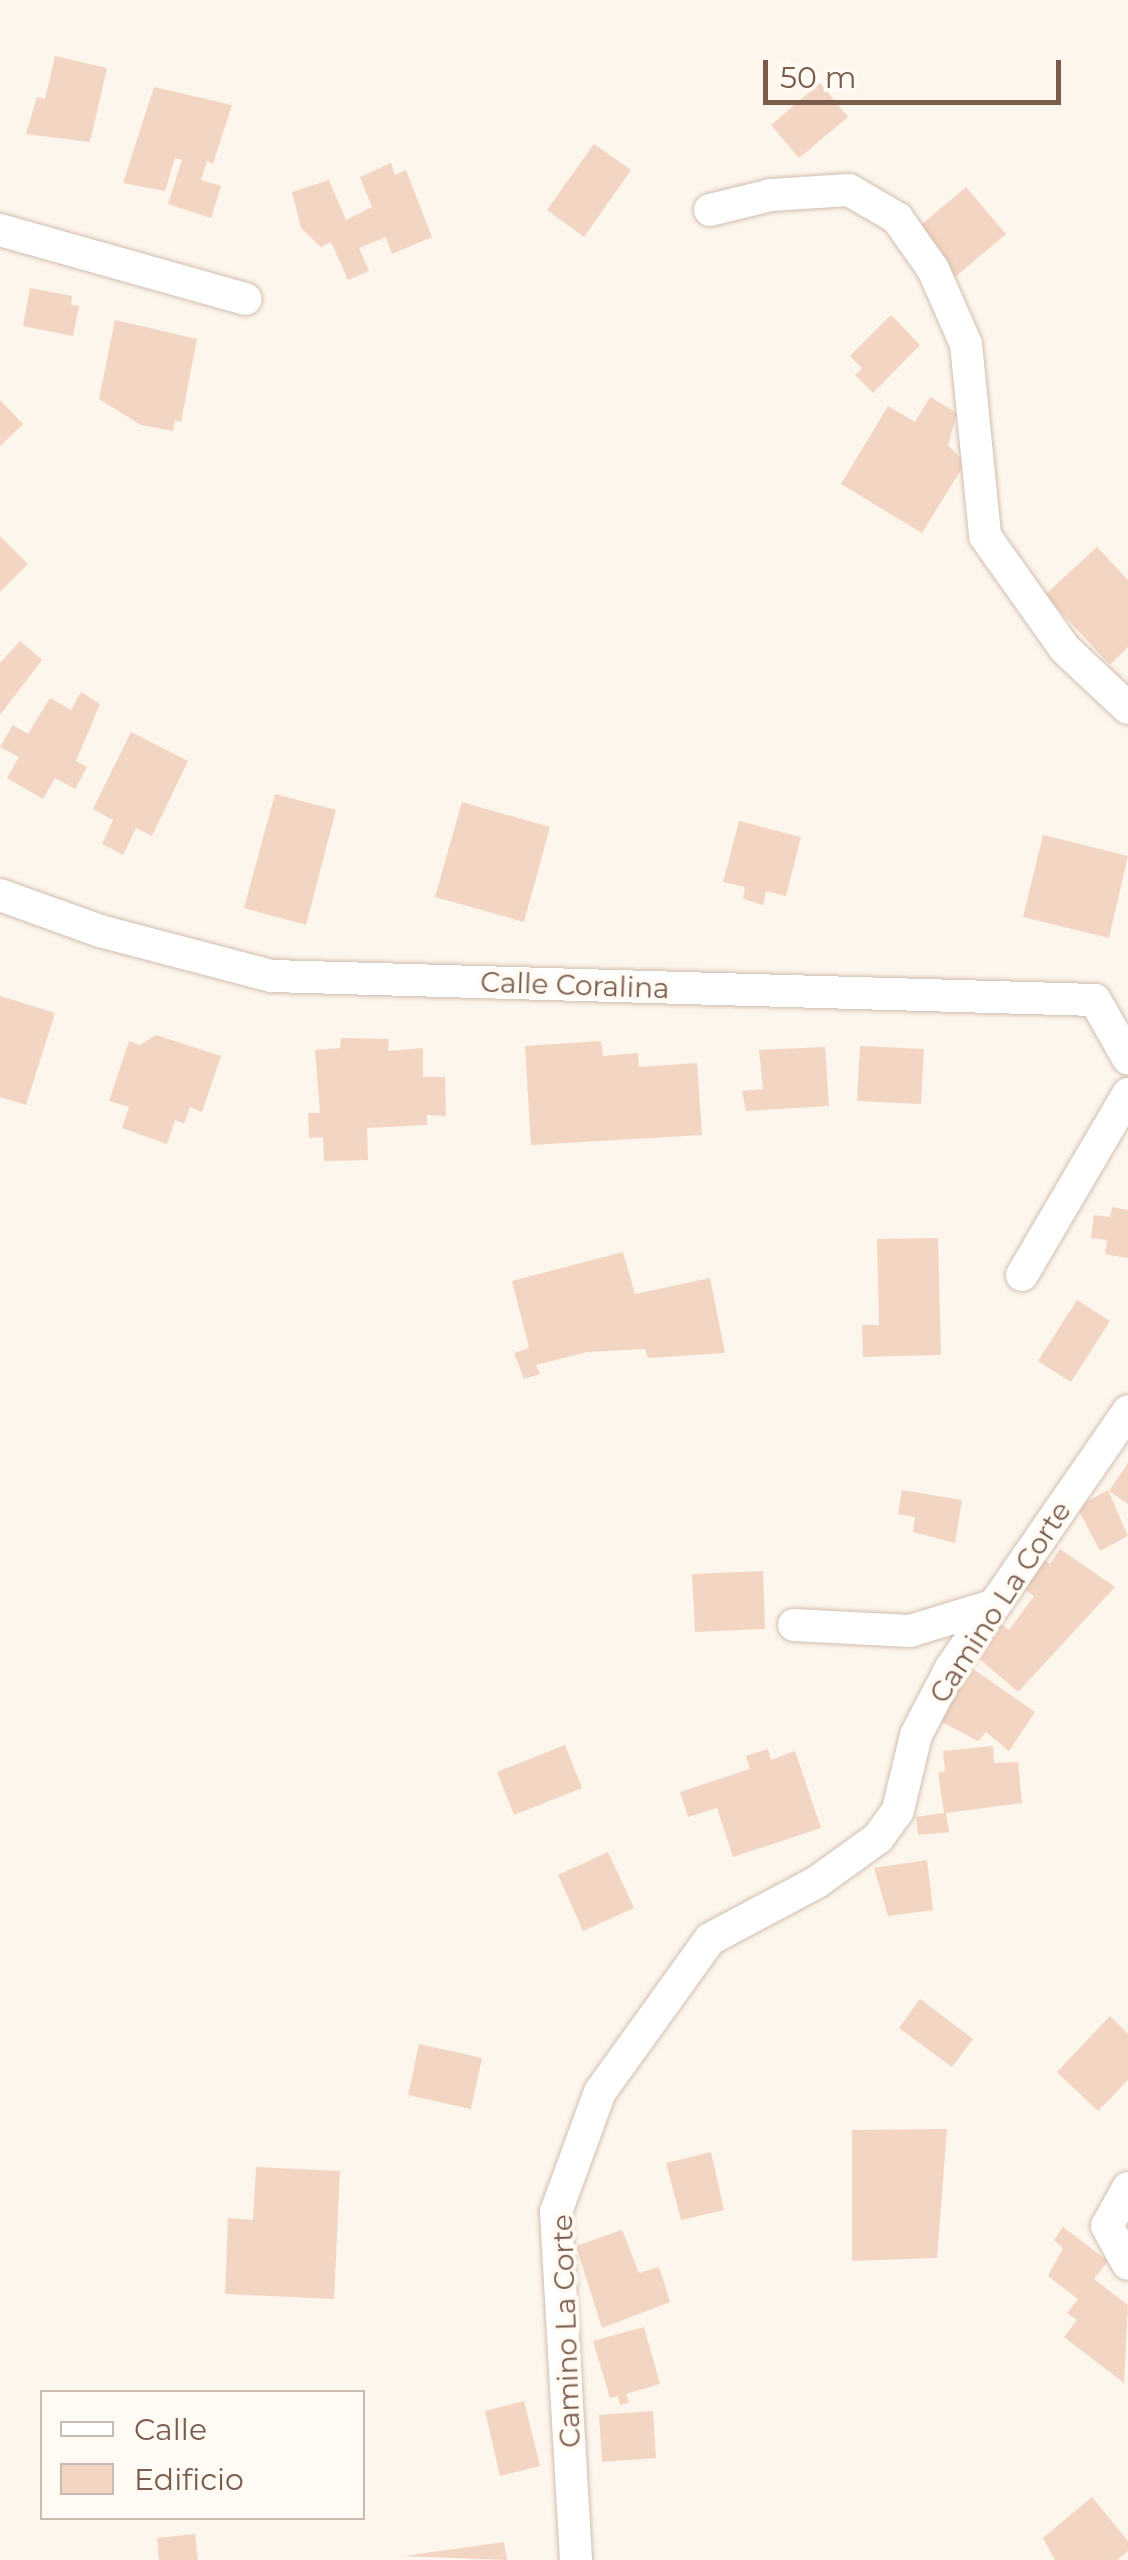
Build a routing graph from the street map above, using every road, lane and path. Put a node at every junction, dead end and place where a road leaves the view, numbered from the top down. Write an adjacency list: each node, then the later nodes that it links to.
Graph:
1 (710, 210): 4 (street)
2 (0, 230): 3 (street)
3 (245, 300)
4 (1128, 708)
5 (0, 894): 6 (street, Calle Coralina)
6 (1128, 1058)
7 (1128, 1094): 8 (street)
8 (1022, 1275)
9 (1128, 1411): 10 (street, Camino La Corte)
10 (995, 1605): 11 (street); 14 (street, Camino La Corte)
11 (794, 1626)
12 (1128, 2188): 13 (street)
13 (1128, 2264)
14 (576, 2560)

